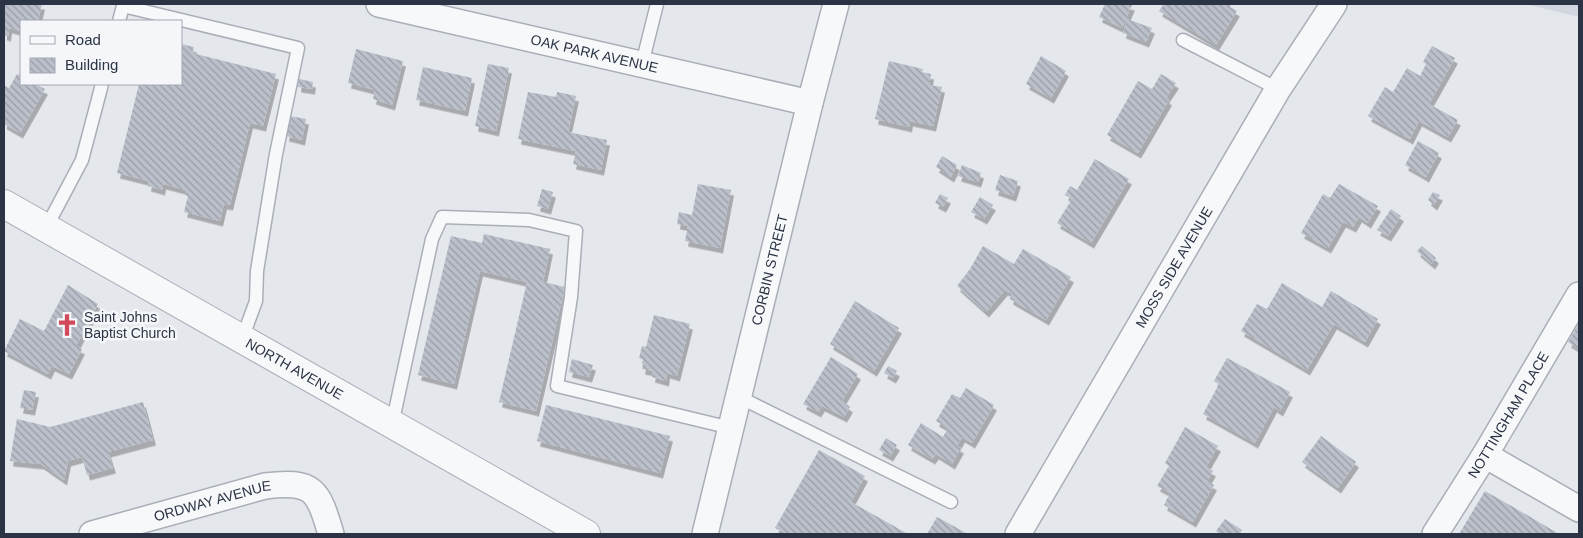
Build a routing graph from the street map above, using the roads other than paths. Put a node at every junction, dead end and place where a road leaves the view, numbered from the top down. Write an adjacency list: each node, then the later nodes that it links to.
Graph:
1 (379, 4): 9 (street, OAK PARK AVENUE)
2 (657, 4): 9 (lane)
3 (836, 4): 12 (street, CORBIN STREET)
4 (1334, 4): 11 (street, MOSS SIDE AVENUE)
5 (119, 20): 6 (lane)
6 (181, 20)
7 (182, 20): 16 (lane)
8 (1182, 40): 11 (lane)
9 (642, 64): 12 (street, OAK PARK AVENUE)
10 (102, 85): 14 (lane)
11 (1278, 89): 27 (street, MOSS SIDE AVENUE)
12 (810, 103): 17 (street, CORBIN STREET)
13 (4, 204): 14 (street, NORTH AVENUE)
14 (46, 228): 16 (street, NORTH AVENUE)
15 (1579, 294): 20 (street, NOTTINGHAM PLACE)
16 (242, 339): 18 (street, NORTH AVENUE)
17 (739, 396): 19 (street, CORBIN STREET); 21 (lane)
18 (392, 425): 19 (lane); 25 (street, NORTH AVENUE)
19 (731, 428): 26 (street, CORBIN STREET)
20 (1485, 455): 22 (street); 28 (street, NOTTINGHAM PLACE)
21 (951, 502)
22 (1579, 509)
23 (92, 534): 24 (street, ORDWAY AVENUE)
24 (331, 534)
25 (586, 534)
26 (705, 534)
27 (1018, 534)
28 (1435, 534)

